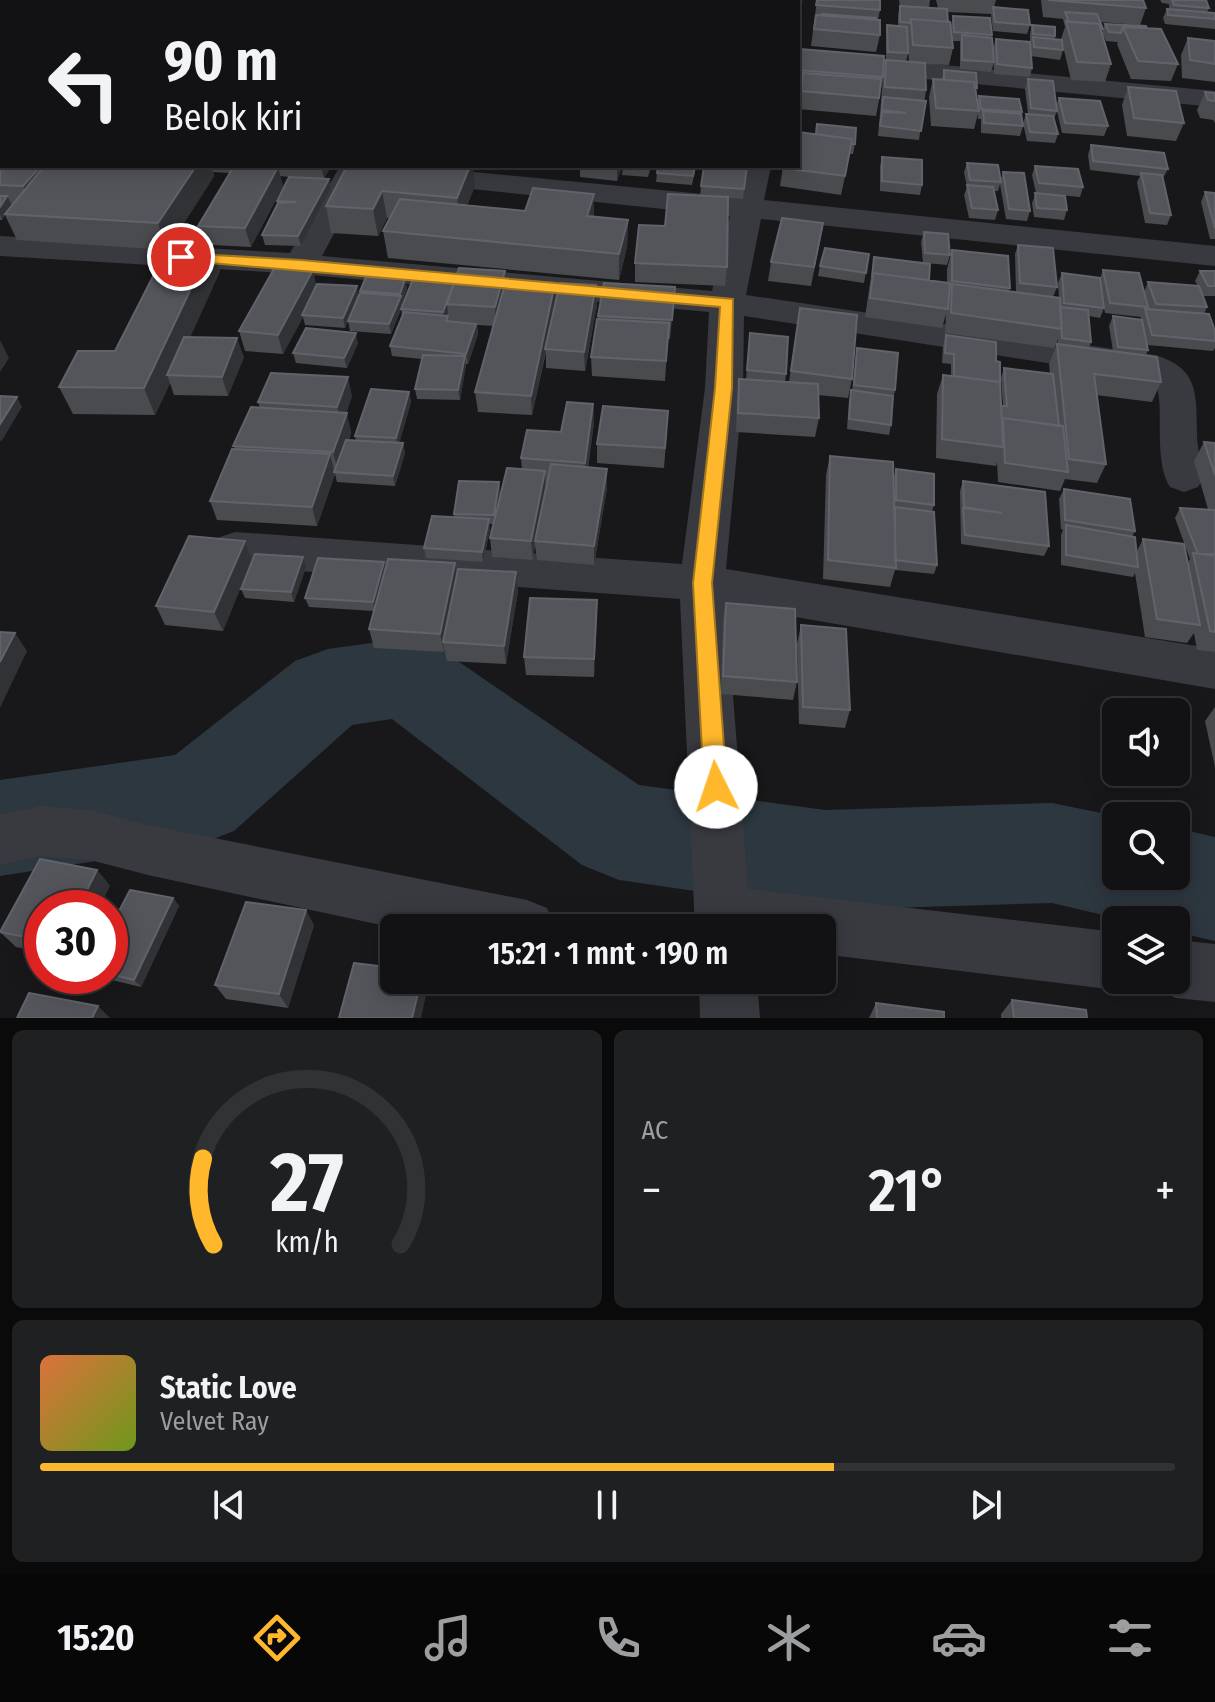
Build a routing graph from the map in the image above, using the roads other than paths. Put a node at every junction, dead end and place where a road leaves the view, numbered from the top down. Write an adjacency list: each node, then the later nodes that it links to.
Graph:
1 (800, 59): 2 (street)
2 (1215, 99)
3 (354, 168): 9 (street)
4 (364, 168): 6 (street)
5 (756, 168): 6 (street)
6 (747, 209): 8 (street); 10 (street)
7 (0, 246): 9 (street)
8 (1215, 256)
9 (301, 264): 10 (street)
10 (727, 303): 11 (street); 13 (street)
11 (1184, 477)
12 (235, 549): 13 (street)
13 (702, 583): 14 (street); 16 (street)
14 (1215, 669)
15 (0, 840): 17 (street)
16 (722, 902): 18 (street)
17 (459, 914)
18 (1102, 959)
19 (1190, 970): 20 (street)
20 (1215, 973)
21 (729, 994): 22 (street)
22 (730, 1018)

